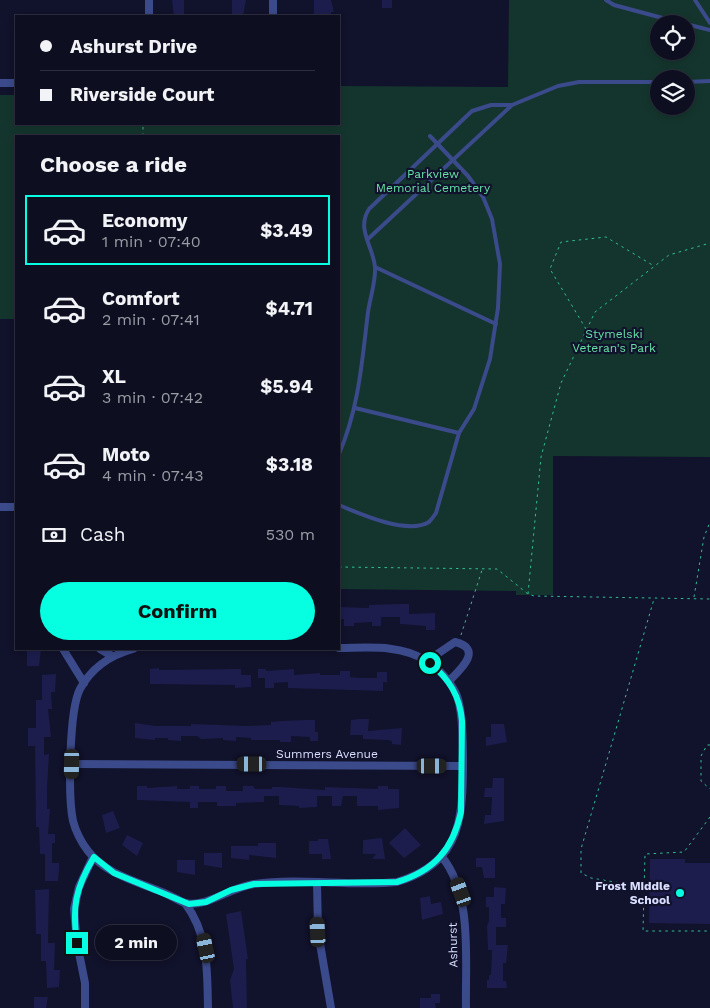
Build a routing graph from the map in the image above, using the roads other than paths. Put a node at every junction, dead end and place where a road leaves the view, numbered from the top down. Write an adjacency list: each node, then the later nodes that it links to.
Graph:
1 (149, 0): 5 (street)
2 (273, 0): 6 (street)
3 (606, 0): 7 (lane)
4 (695, 0): 8 (lane)
5 (149, 15)
6 (273, 15)
7 (652, 15)
8 (710, 23)
9 (695, 26): 10 (lane)
10 (710, 30)
11 (650, 82): 16 (lane)
12 (695, 82): 13 (lane)
13 (710, 82)
14 (0, 83): 15 (street)
15 (15, 83)
16 (512, 105): 18 (lane); 19 (lane)
17 (430, 136): 18 (lane)
18 (436, 144): 19 (lane); 20 (lane)
19 (453, 160): 20 (lane); 22 (lane)
20 (368, 239): 21 (lane)
21 (375, 267): 22 (lane); 23 (lane)
22 (496, 324): 24 (lane)
23 (355, 408): 24 (lane); 25 (lane)
24 (459, 433): 26 (lane)
25 (340, 451)
26 (340, 504)
27 (0, 506): 28 (street)
28 (15, 507)
29 (340, 648): 34 (street)
30 (64, 650): 36 (street)
31 (102, 650): 33 (street)
32 (130, 650): 33 (street)
33 (112, 656): 36 (street)
34 (427, 661): 35 (street); 35 (street)
35 (449, 681): 38 (street)
36 (84, 683): 37 (street)
37 (72, 764): 38 (street, Summers Avenue); 39 (street)
38 (462, 766): 40 (street)
39 (94, 857): 42 (street); 43 (street)
40 (442, 857): 41 (street); 46 (street, Ashurst)
41 (317, 883): 42 (street); 45 (street)
42 (184, 903): 44 (street)
43 (85, 1008)
44 (208, 1008)
45 (331, 1008)
46 (466, 1008)

